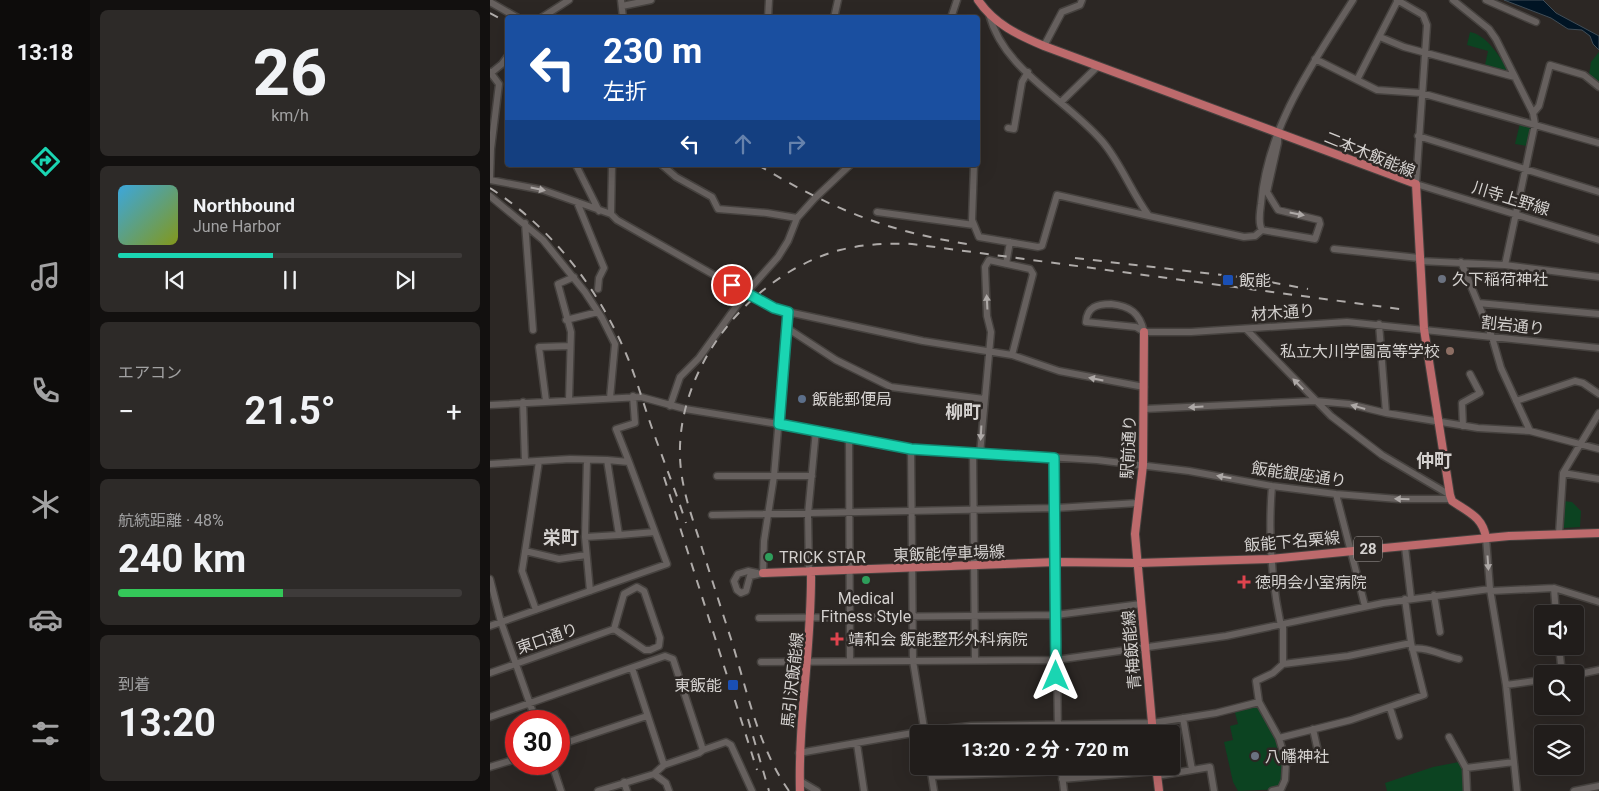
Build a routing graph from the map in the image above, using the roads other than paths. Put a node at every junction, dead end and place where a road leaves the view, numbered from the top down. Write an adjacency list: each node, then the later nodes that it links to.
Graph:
1 (569, 0): 13 (street)
2 (651, 0): 14 (street)
3 (769, 0): 18 (street)
4 (838, 0): 19 (street)
5 (957, 0): 20 (street)
6 (978, 0): 15 (main road, 二本木飯能線)
7 (1082, 0): 23 (street)
8 (1353, 0): 25 (street)
9 (1398, 0): 22 (street); 24 (street)
10 (1453, 0): 30 (street)
11 (1486, 0): 21 (street)
12 (490, 2): 16 (street)
13 (560, 2): 17 (street)
14 (621, 3)
15 (989, 14): 23 (main road, 二本木飯能線); 29 (street)
16 (513, 15)
17 (545, 15)
18 (768, 15)
19 (835, 15)
20 (952, 15)
21 (1536, 22)
22 (1380, 37): 24 (street); 31 (street)
23 (1044, 46): 27 (main road, 二本木飯能線)
24 (1425, 52): 30 (street); 33 (street)
25 (1315, 59): 31 (street); 38 (street)
26 (505, 61): 28 (street)
27 (1098, 66): 34 (street); 38 (main road, 二本木飯能線)
28 (490, 72): 47 (street)
29 (1028, 72): 34 (street); 37 (street)
30 (1515, 76): 35 (street)
31 (1357, 80): 33 (street)
32 (1599, 86): 35 (street)
33 (1421, 93): 36 (street); 39 (street)
34 (1061, 102): 56 (street)
35 (1533, 112): 36 (street)
36 (1535, 124): 40 (street); 46 (street)
37 (1008, 128)
38 (1278, 133): 48 (main road, 二本木飯能線); 60 (street); 60 (street, one-way to 60)
39 (1418, 136): 46 (street); 48 (street)
40 (1599, 143)
41 (577, 167): 52 (street)
42 (612, 167): 55 (street)
43 (664, 167): 57 (street)
44 (848, 167): 57 (street)
45 (974, 167): 59 (street)
46 (1526, 169): 49 (street); 54 (street)
47 (490, 179): 51 (street, one-way to 51)
48 (1416, 184): 54 (street, 川寺上野線); 64 (main road, 二本木飯能線)
49 (1599, 192)
50 (490, 196): 58 (street)
51 (577, 202): 52 (street); 70 (street)
52 (599, 211): 55 (street)
53 (877, 212): 59 (street)
54 (1515, 213): 61 (street, 川寺上野線); 67 (street)
55 (610, 214): 71 (street)
56 (1149, 216): 60 (street); 62 (street)
57 (797, 218): 71 (street)
58 (525, 223): 68 (street); 82 (street)
59 (974, 225): 62 (street)
60 (1262, 230)
61 (1599, 240)
62 (1010, 242): 66 (street)
63 (1334, 249): 64 (street)
64 (1419, 260): 65 (street); 81 (main road, 二本木飯能線)
65 (1461, 262): 67 (street); 72 (street)
66 (1006, 264): 87 (street, one-way to 66); 88 (street)
67 (1505, 266): 69 (street)
68 (574, 277): 74 (street); 77 (street)
69 (1599, 277)
70 (598, 289)
71 (746, 293): 75 (street); 101 (street)
72 (1478, 303): 76 (street); 84 (street)
73 (1599, 308): 76 (street)
74 (598, 312): 77 (street); 93 (street)
75 (788, 312): 79 (street); 87 (street)
76 (1599, 314)
77 (566, 320): 85 (street)
78 (1379, 324): 80 (street, 材木通り); 81 (street, 材木通り); 103 (street)
79 (787, 328): 94 (street); 106 (street)
80 (1246, 329): 83 (street, 材木通り); 99 (street, one-way to 80)
81 (1424, 329): 84 (street, 割岩通り); 105 (main road, 二本木飯能線)
82 (533, 330)
83 (1144, 332): 83 (street, 材木通り); 90 (main road, 駅前通り)
84 (1492, 337): 86 (street, 割岩通り); 97 (street)
85 (570, 346): 95 (street); 96 (street)
86 (1599, 348)
87 (989, 350): 88 (street); 94 (street)
88 (1012, 355): 90 (street, one-way to 88)
89 (1470, 374): 107 (street)
90 (1144, 387): 102 (main road, 駅前通り)
91 (1599, 394): 97 (street)
92 (633, 396): 93 (street); 101 (street, 飯能銀座通り); 120 (street)
93 (610, 398): 95 (street)
94 (984, 399): 114 (street, one-way to 114)
95 (569, 400): 96 (street)
96 (546, 401): 98 (street)
97 (1516, 401): 109 (street)
98 (523, 402): 100 (street); 119 (street)
99 (1315, 402): 102 (street, one-way to 102); 103 (street, one-way to 99); 130 (street)
100 (490, 405)
101 (670, 406): 106 (street, 飯能銀座通り)
102 (1144, 409): 122 (main road, 駅前通り)
103 (1386, 413): 105 (street)
104 (1599, 413): 111 (street)
105 (1440, 422): 107 (street); 130 (main road, 二本木飯能線)
106 (779, 424): 108 (street, 飯能銀座通り); 125 (street)
107 (1463, 426): 109 (street)
108 (816, 430): 110 (street, 飯能銀座通り); 126 (street)
109 (1530, 431): 111 (street)
110 (849, 438): 112 (street, 飯能銀座通り); 135 (street)
111 (1580, 444): 113 (street); 123 (street)
112 (911, 449): 114 (street, 飯能銀座通り); 134 (street)
113 (1599, 449)
114 (977, 454): 115 (street, 飯能銀座通り); 132 (street)
115 (1054, 458): 122 (street, 飯能銀座通り); 133 (street)
116 (587, 460): 117 (street); 118 (street); 143 (street)
117 (607, 460): 120 (street); 142 (street)
118 (539, 461): 119 (street); 147 (street)
119 (525, 462): 121 (street)
120 (629, 462): 139 (street)
121 (490, 464)
122 (1143, 465): 128 (street, 飯能銀座通り, one-way to 122); 131 (main road, 駅前通り)
123 (1563, 473): 127 (street); 141 (street)
124 (717, 476): 125 (street)
125 (774, 476): 126 (street); 136 (street)
126 (812, 476): 137 (street)
127 (1599, 480)
128 (1272, 486): 129 (street, 飯能銀座通り); 149 (street)
129 (1336, 494): 130 (street, 飯能銀座通り, one-way to 129); 146 (street)
130 (1451, 497): 144 (main road)
131 (1138, 503): 133 (street); 151 (main road, 駅前通り)
132 (974, 508): 133 (street); 134 (street); 152 (street)
133 (1056, 508): 150 (street)
134 (912, 511): 135 (street); 153 (street)
135 (851, 512): 137 (street); 154 (street)
136 (766, 514): 137 (street); 138 (street); 156 (street)
137 (808, 514): 155 (street)
138 (712, 515)
139 (655, 532): 142 (street); 158 (street)
140 (1599, 533): 141 (main road, 飯能下名栗線 / 28)
141 (1559, 534): 144 (main road, 飯能下名栗線 / 28)
142 (619, 535): 143 (street)
143 (584, 537): 148 (street)
144 (1486, 538): 145 (main road, 飯能下名栗線 / 28); 161 (street, one-way to 161)
145 (1405, 547): 146 (main road, 飯能下名栗線 / 28); 164 (street)
146 (1351, 550): 149 (main road, 飯能下名栗線 / 28); 168 (street)
147 (525, 551): 148 (street); 169 (street)
148 (586, 555): 162 (street)
149 (1270, 559): 151 (main road, 飯能下名栗線 / 28); 178 (street)
150 (1056, 562): 151 (main road, 東飯能停車場線); 152 (main road, 東飯能停車場線); 171 (street)
151 (1137, 563): 166 (main road, 青梅飯能線)
152 (974, 567): 153 (main road, 東飯能停車場線); 170 (street)
153 (912, 569): 154 (main road, 東飯能停車場線); 172 (street)
154 (851, 570): 155 (main road, 東飯能停車場線); 174 (street)
155 (810, 571): 156 (main road, 東飯能停車場線); 173 (main road, 馬引沢飯能線)
156 (760, 573)
157 (490, 580): 176 (street)
158 (622, 580): 160 (street); 162 (street)
159 (1554, 588): 161 (street); 165 (street); 167 (street)
160 (627, 590): 179 (street); 181 (street)
161 (1490, 590): 163 (street); 199 (street)
162 (590, 591): 169 (street)
163 (1434, 595): 164 (street); 180 (street)
164 (1408, 599): 168 (street); 182 (street)
165 (1599, 602)
166 (1141, 604): 171 (street); 183 (main road, 青梅飯能線)
167 (1555, 605)
168 (1365, 606): 178 (street)
169 (536, 610): 176 (street)
170 (974, 615): 171 (street); 172 (street); 186 (street)
171 (1056, 615): 187 (street)
172 (913, 616): 174 (street); 190 (street)
173 (812, 617): 174 (street); 175 (street); 188 (main road, 馬引沢飯能線)
174 (850, 617): 189 (street)
175 (759, 618)
176 (501, 622): 177 (street); 192 (street)
177 (490, 626)
178 (1282, 626): 183 (street); 193 (street)
179 (614, 629): 181 (street); 192 (street, 東口通り)
180 (1440, 632)
181 (659, 646): 184 (street)
182 (1412, 646): 185 (street); 193 (street); 202 (street)
183 (1145, 648): 187 (street); 207 (main road, 青梅飯能線)
184 (665, 656): 194 (street); 218 (street)
185 (1459, 659)
186 (975, 660): 187 (street); 190 (street)
187 (1056, 660): 209 (street)
188 (808, 661): 189 (street); 191 (street); 219 (main road, 馬引沢飯能線)
189 (850, 661): 190 (street)
190 (913, 661): 208 (street)
191 (761, 662)
192 (516, 664): 196 (street, 東口通り); 201 (street)
193 (1283, 664): 200 (street)
194 (632, 668): 201 (street); 204 (street)
195 (1599, 670): 197 (street)
196 (490, 673)
197 (1584, 673)
198 (1534, 681): 199 (street)
199 (1506, 685): 222 (street)
200 (1259, 702): 206 (street); 215 (street)
201 (530, 703): 203 (street); 205 (street)
202 (1390, 708): 211 (street); 213 (street)
203 (532, 710)
204 (647, 716): 216 (street); 223 (street)
205 (490, 717)
206 (1182, 718): 207 (street); 227 (street)
207 (1152, 723): 210 (street)
208 (924, 725)
209 (1057, 725)
210 (1089, 725)
211 (1313, 729): 215 (street); 221 (street)
212 (910, 735): 217 (street)
213 (1400, 736)
214 (1449, 737): 225 (street)
215 (1280, 738): 221 (street)
216 (570, 741)
217 (857, 744): 219 (street); 248 (street)
218 (703, 750): 223 (street); 245 (street)
219 (799, 753): 236 (main road, 馬引沢飯能線)
220 (505, 762): 224 (street)
221 (1286, 762): 239 (street)
222 (1514, 762): 225 (street); 255 (street)
223 (664, 765): 228 (street)
224 (490, 767)
225 (1466, 768): 254 (street)
226 (1180, 770): 227 (street)
227 (1192, 770): 252 (street)
228 (654, 774): 237 (street); 244 (street)
229 (556, 775): 241 (street)
230 (950, 775): 234 (street)
231 (1062, 775): 235 (street)
232 (1110, 775): 235 (street)
233 (1157, 775): 251 (main road)
234 (932, 776): 249 (street)
235 (1062, 779): 250 (street)
236 (800, 781): 246 (main road, 馬引沢飯能線); 247 (street)
237 (624, 782): 242 (street); 243 (street)
238 (1599, 786): 240 (street)
239 (1281, 790): 253 (street)
240 (1583, 790): 256 (street)
241 (562, 791)
242 (598, 791)
243 (627, 791)
244 (670, 791)
245 (752, 791)
246 (800, 791)
247 (817, 791)
248 (864, 791)
249 (934, 791)
250 (1064, 791)
251 (1159, 791)
252 (1214, 791)
253 (1272, 791)
254 (1467, 791)
255 (1517, 791)
256 (1574, 791)

